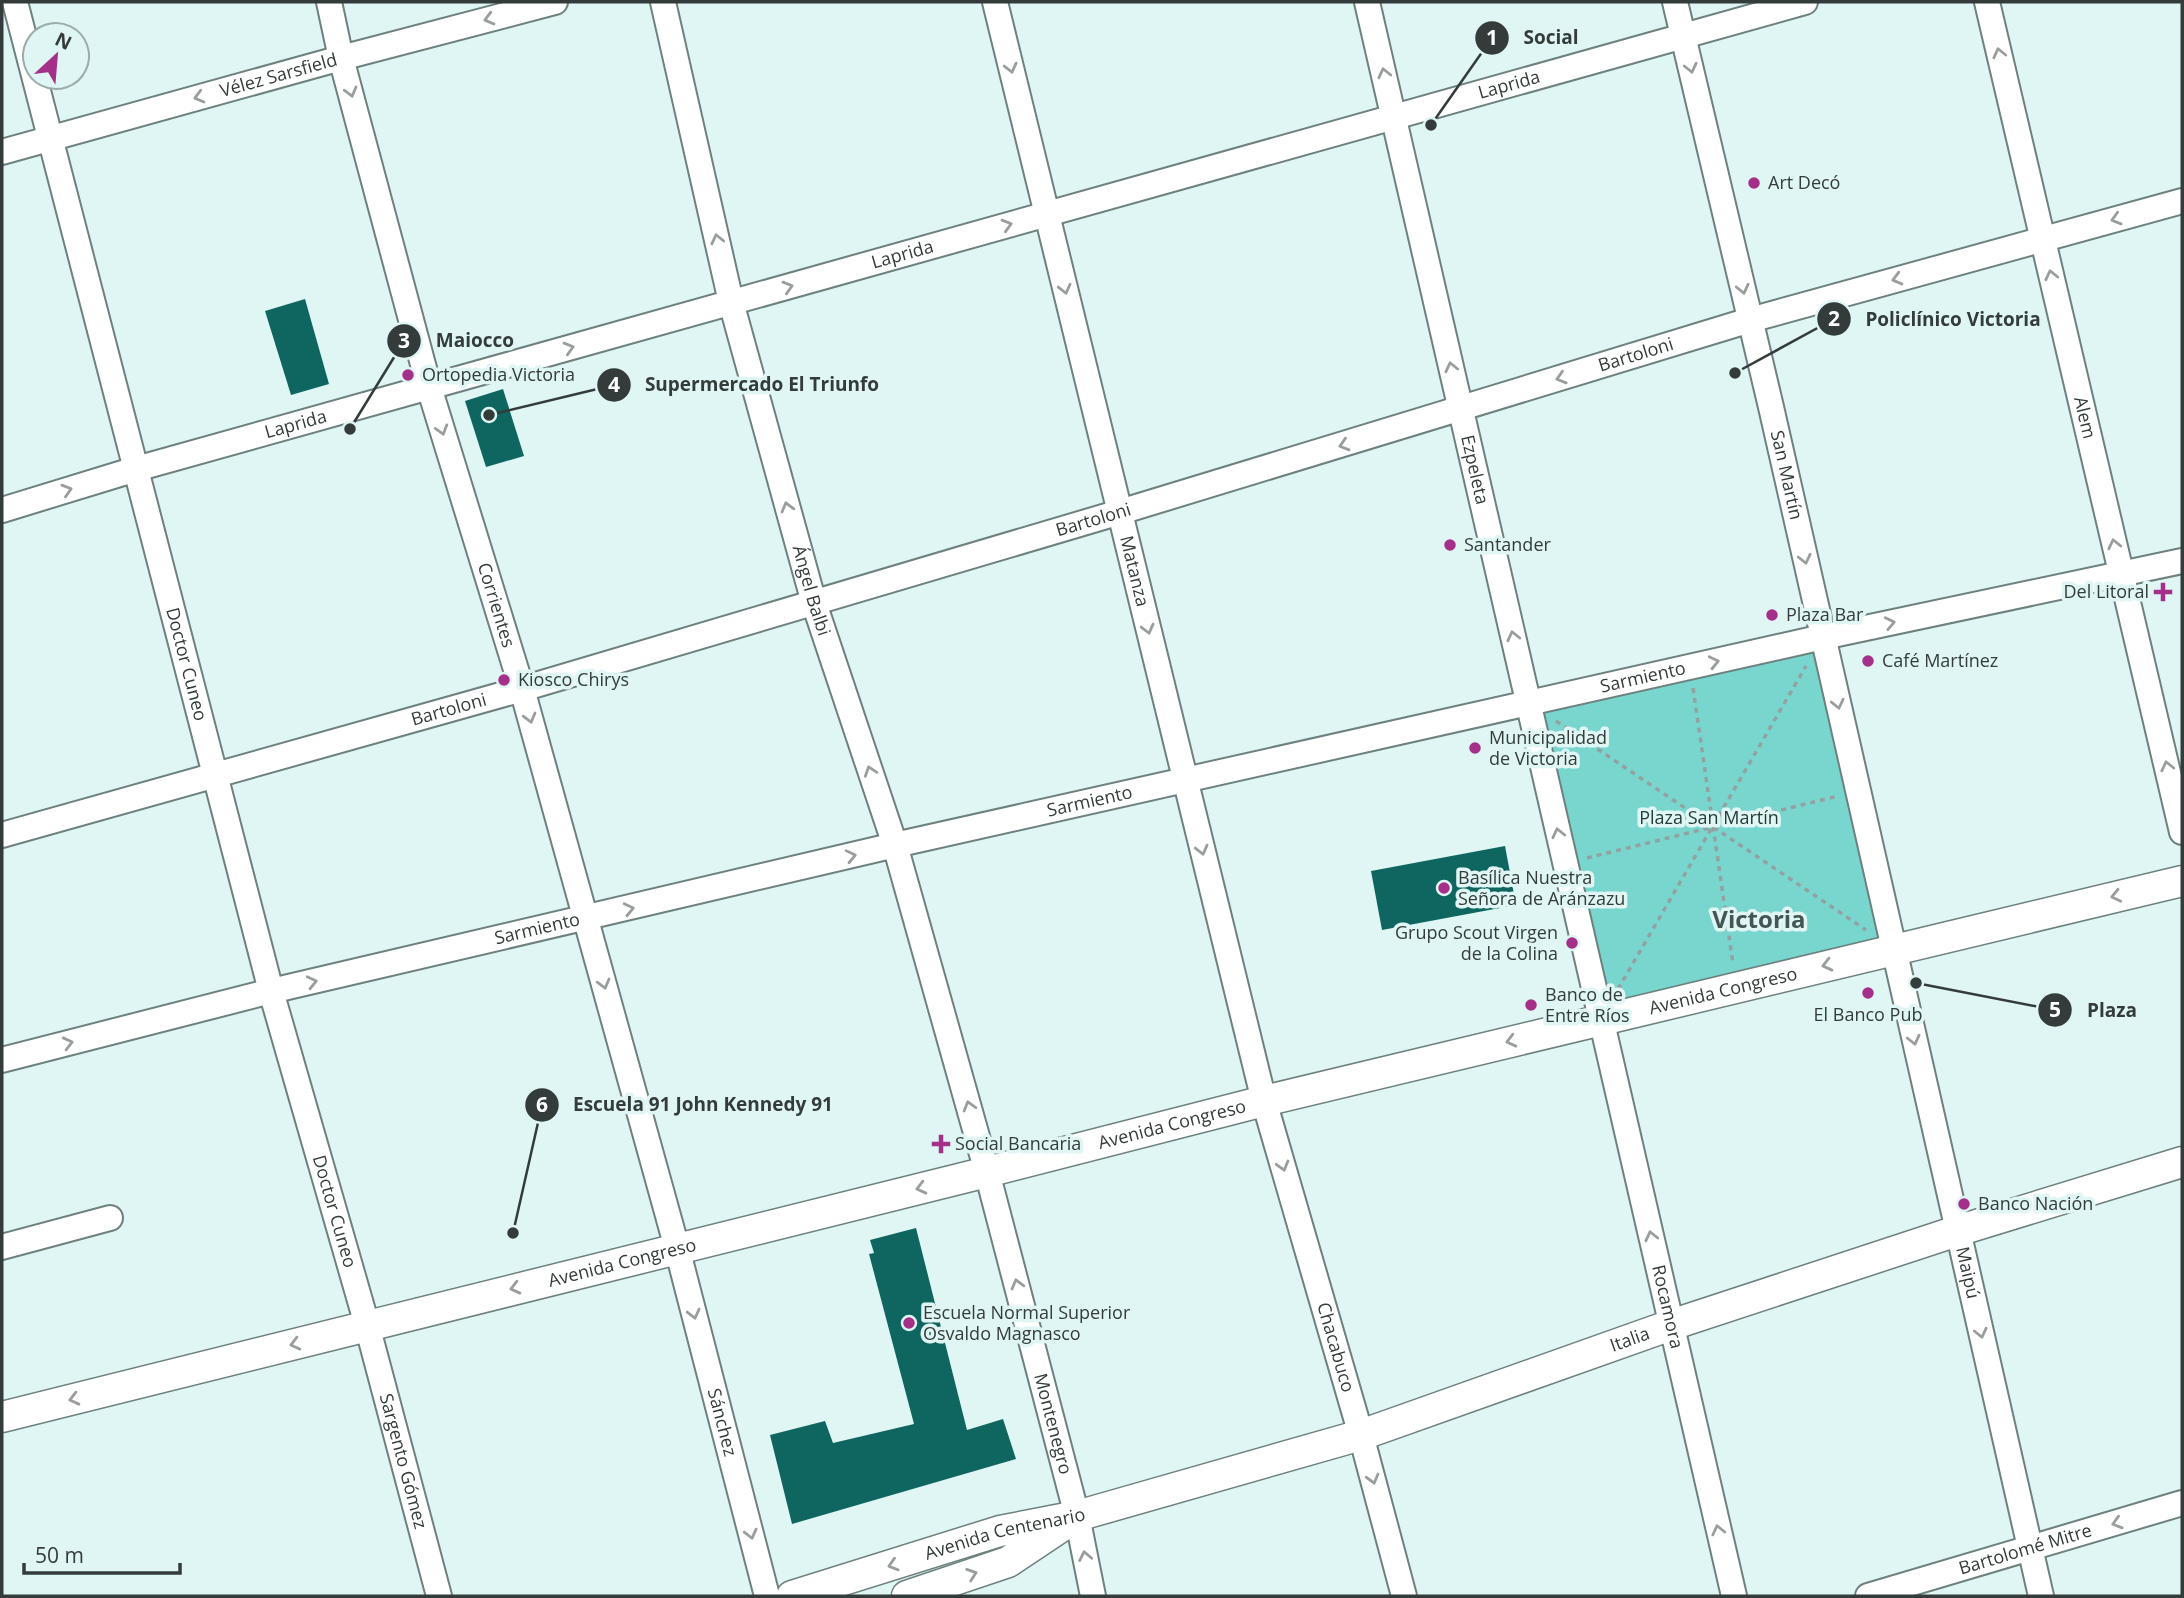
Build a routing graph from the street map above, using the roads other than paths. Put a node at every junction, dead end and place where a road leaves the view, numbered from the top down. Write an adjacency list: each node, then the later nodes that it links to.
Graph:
1 (15, 2): 13 (street, Doctor Cuneo)
2 (329, 2): 11 (street, Corrientes)
3 (555, 2): 11 (street, Vélez Sarsfield, one-way to 11)
4 (663, 2): 18 (street, Ángel Balbi, one-way to 4)
5 (995, 2): 16 (street, Matanza, one-way to 16)
6 (1367, 2): 12 (street, Ezpeleta, one-way to 6)
7 (1675, 2): 10 (street, San Martín)
8 (1805, 2): 10 (street, Laprida)
9 (1987, 2): 17 (street, Alem, one-way to 9)
10 (1683, 36): 12 (street, Laprida); 19 (street, San Martín, one-way to 19)
11 (341, 58): 13 (street, Vélez Sarsfield, one-way to 13); 20 (street, Corrientes, one-way to 20)
12 (1394, 117): 16 (street, Laprida); 21 (street, Ezpeleta, one-way to 12)
13 (50, 138): 14 (street, Vélez Sarsfield); 22 (street, Doctor Cuneo)
14 (2, 152)
15 (2182, 201): 17 (street, Bartoloni, one-way to 17)
16 (1047, 214): 18 (street, Laprida, one-way to 16); 24 (street, Matanza, one-way to 24)
17 (2043, 240): 19 (street, Bartoloni, one-way to 19); 26 (street, Alem, one-way to 17)
18 (731, 303): 20 (street, Laprida, one-way to 18); 27 (street, Ángel Balbi, one-way to 18)
19 (1751, 320): 21 (street, Bartoloni, one-way to 21); 28 (street, San Martín, one-way to 28)
20 (429, 387): 22 (street, Laprida); 29 (street, Corrientes, one-way to 29)
21 (1461, 410): 24 (street, Bartoloni, one-way to 24); 30 (street, Ezpeleta, one-way to 21)
22 (136, 469): 23 (street, Laprida, one-way to 22); 31 (street, Doctor Cuneo)
23 (2, 510)
24 (1120, 512): 27 (street, Bartoloni); 32 (street, Matanza, one-way to 32)
25 (2182, 562): 26 (street, Sarmiento)
26 (2121, 574): 28 (street, Sarmiento, one-way to 26); 33 (street, Alem, one-way to 26)
27 (814, 603): 29 (street, Bartoloni); 35 (street, Ángel Balbi, one-way to 27)
28 (1823, 637): 30 (street, Sarmiento, one-way to 28); 38 (street, San Martín, one-way to 38)
29 (522, 689): 31 (street, Bartoloni); 37 (street, Corrientes, one-way to 37)
30 (1528, 703): 32 (street, Sarmiento); 40 (street, Ezpeleta, one-way to 30)
31 (215, 774): 34 (street, Bartoloni); 39 (street, Doctor Cuneo)
32 (1186, 782): 35 (street, Sarmiento); 42 (street, Matanza, one-way to 42)
33 (2182, 832)
34 (2, 835)
35 (895, 845): 37 (street, Sarmiento, one-way to 35); 44 (street, Ángel Balbi, one-way to 35)
36 (2182, 881): 38 (street, Avenida Congreso, one-way to 38)
37 (586, 919): 39 (street, Sarmiento, one-way to 37); 48 (street, Corrientes, one-way to 48)
38 (1894, 949): 40 (street, Avenida Congreso, one-way to 40); 46 (street, Maipú, one-way to 46)
39 (271, 991): 41 (street, Sarmiento, one-way to 39); 49 (street, Doctor Cuneo)
40 (1601, 1019): 42 (street, Avenida Congreso, one-way to 42); 50 (street, Rocamora, one-way to 40)
41 (2, 1060)
42 (1264, 1101): 44 (street, Avenida Congreso); 52 (street, Chacabuco, one-way to 52)
43 (2182, 1162): 46 (street, Italia)
44 (987, 1172): 48 (street, Avenida Congreso, one-way to 48); 54 (street, Montenegro, one-way to 44)
45 (110, 1217): 47 (street)
46 (1957, 1230): 50 (street, Italia); 55 (street, Maipú, one-way to 55)
47 (2, 1247)
48 (677, 1248): 49 (street, Avenida Congreso, one-way to 49); 57 (street, Sánchez, one-way to 57)
49 (367, 1325): 51 (street, Avenida Congreso, one-way to 51); 56 (street, Sargento Gómez)
50 (1671, 1325): 52 (street, Italia); 62 (street, Rocamora, one-way to 50)
51 (2, 1416)
52 (1361, 1434): 54 (street, Italia); 61 (street, Chacabuco, one-way to 61)
53 (2182, 1503): 55 (street, Bartolomé Mitre, one-way to 55)
54 (1077, 1516): 58 (street, Avenida Centenario, one-way to 58); 59 (street, Avenida Centenario, one-way to 54); 60 (street, Montenegro, one-way to 54)
55 (2030, 1550): 63 (street, Bartolomé Mitre); 64 (street, Maipú)
56 (439, 1596)
57 (766, 1596)
58 (792, 1596)
59 (907, 1596)
60 (1093, 1596)
61 (1404, 1596)
62 (1734, 1596)
63 (1868, 1596)
64 (2041, 1596)

